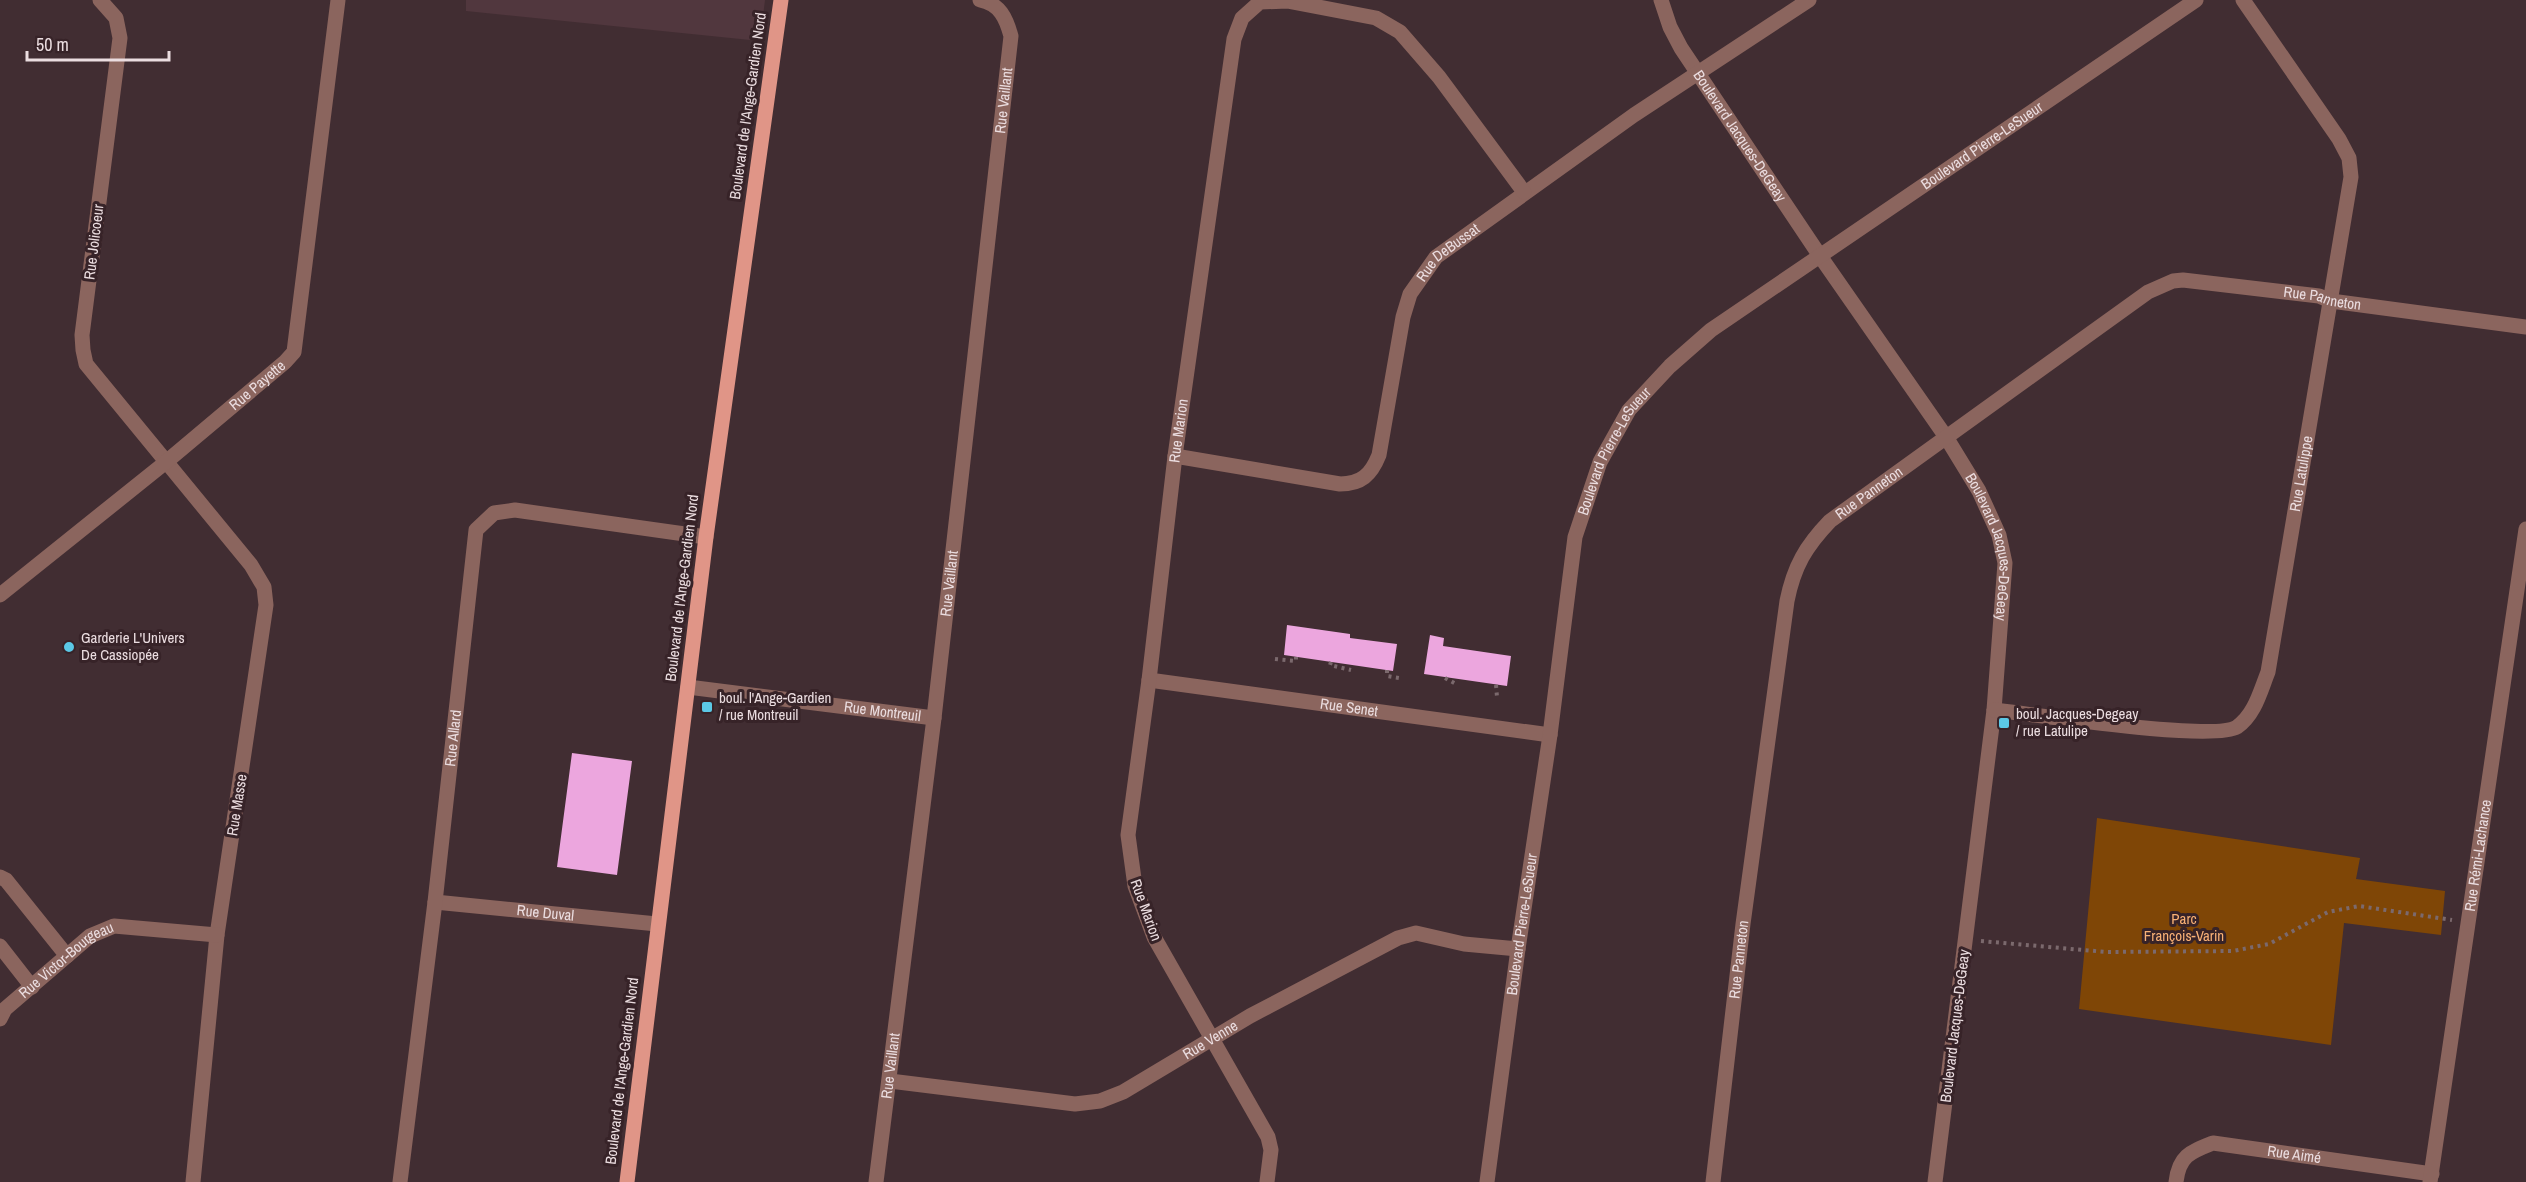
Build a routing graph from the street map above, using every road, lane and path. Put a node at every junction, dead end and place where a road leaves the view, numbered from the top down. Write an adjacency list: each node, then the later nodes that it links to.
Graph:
1 (100, 0): 16 (street, Rue Jolicoeur)
2 (338, 0): 16 (street, Rue Payette)
3 (781, 0): 18 (main road, Boulevard de l'Ange-Gardien Nord)
4 (980, 0): 33 (street, Rue Vaillant)
5 (1661, 0): 9 (street, Boulevard Jacques-DeGeay)
6 (1809, 0): 9 (street, Rue DeBussat)
7 (2196, 0): 11 (street, Boulevard Pierre-LeSueur)
8 (2243, 0): 12 (street, Rue Latulippe)
9 (1698, 71): 10 (street, Rue DeBussat); 11 (street, Boulevard Jacques-DeGeay)
10 (1524, 192): 15 (street, Rue DeBussat); 15 (street, Rue Marion)
11 (1820, 256): 14 (street, Boulevard Jacques-DeGeay); 34 (street, Boulevard Pierre-LeSueur)
12 (2331, 301): 13 (street, Rue Panneton); 14 (street, Rue Panneton); 32 (street, Rue Latulippe)
13 (2526, 327)
14 (1946, 437): 32 (street, Boulevard Jacques-DeGeay); 55 (street, Rue Panneton)
15 (1175, 456): 27 (street, Rue Marion)
16 (166, 462): 19 (street, Rue Payette); 39 (street, Rue Masse)
17 (2526, 529): 37 (street, Rue Rémi-Lachance)
18 (706, 537): 30 (main road, Boulevard de l'Ange-Gardien Nord); 36 (street, Rue Allard)
19 (0, 596)
20 (1296, 657): 21 (path)
21 (1275, 659)
22 (1331, 662): 23 (path)
23 (1351, 670)
24 (1387, 670): 25 (path)
25 (1399, 678)
26 (1445, 678): 28 (path)
27 (1149, 680): 34 (street, Rue Senet); 46 (street, Rue Marion)
28 (1456, 684)
29 (1496, 685): 31 (path)
30 (688, 687): 33 (street, Rue Montreuil); 38 (main road, Boulevard de l'Ange-Gardien Nord)
31 (1497, 697)
32 (1994, 710): 40 (street, Boulevard Jacques-DeGeay)
33 (934, 718): 47 (street, Rue Vaillant)
34 (1550, 735): 42 (street, Boulevard Pierre-LeSueur)
35 (0, 877): 43 (street)
36 (435, 902): 38 (street, Rue Duval); 50 (street, Rue Allard)
37 (2468, 922): 40 (path); 48 (street, Rue Rémi-Lachance)
38 (657, 924): 51 (main road, Boulevard de l'Ange-Gardien Nord)
39 (217, 935): 43 (street, Rue Victor-Bourgeau); 49 (street, Rue Masse)
40 (1965, 940): 56 (street, Boulevard Jacques-DeGeay)
41 (0, 946): 44 (street)
42 (1518, 949): 46 (street, Rue Venne); 54 (street, Boulevard Pierre-LeSueur)
43 (67, 956): 44 (street, Rue Victor-Bourgeau)
44 (32, 987): 45 (street, Rue Victor-Bourgeau)
45 (0, 1019)
46 (1212, 1038): 47 (street, Rue Venne); 53 (street, Rue Marion)
47 (890, 1081): 52 (street, Rue Vaillant)
48 (2431, 1178): 57 (street, Rue Aimé)
49 (193, 1182)
50 (400, 1182)
51 (627, 1182)
52 (876, 1182)
53 (1267, 1182)
54 (1487, 1182)
55 (1713, 1182)
56 (1935, 1182)
57 (2176, 1182)

